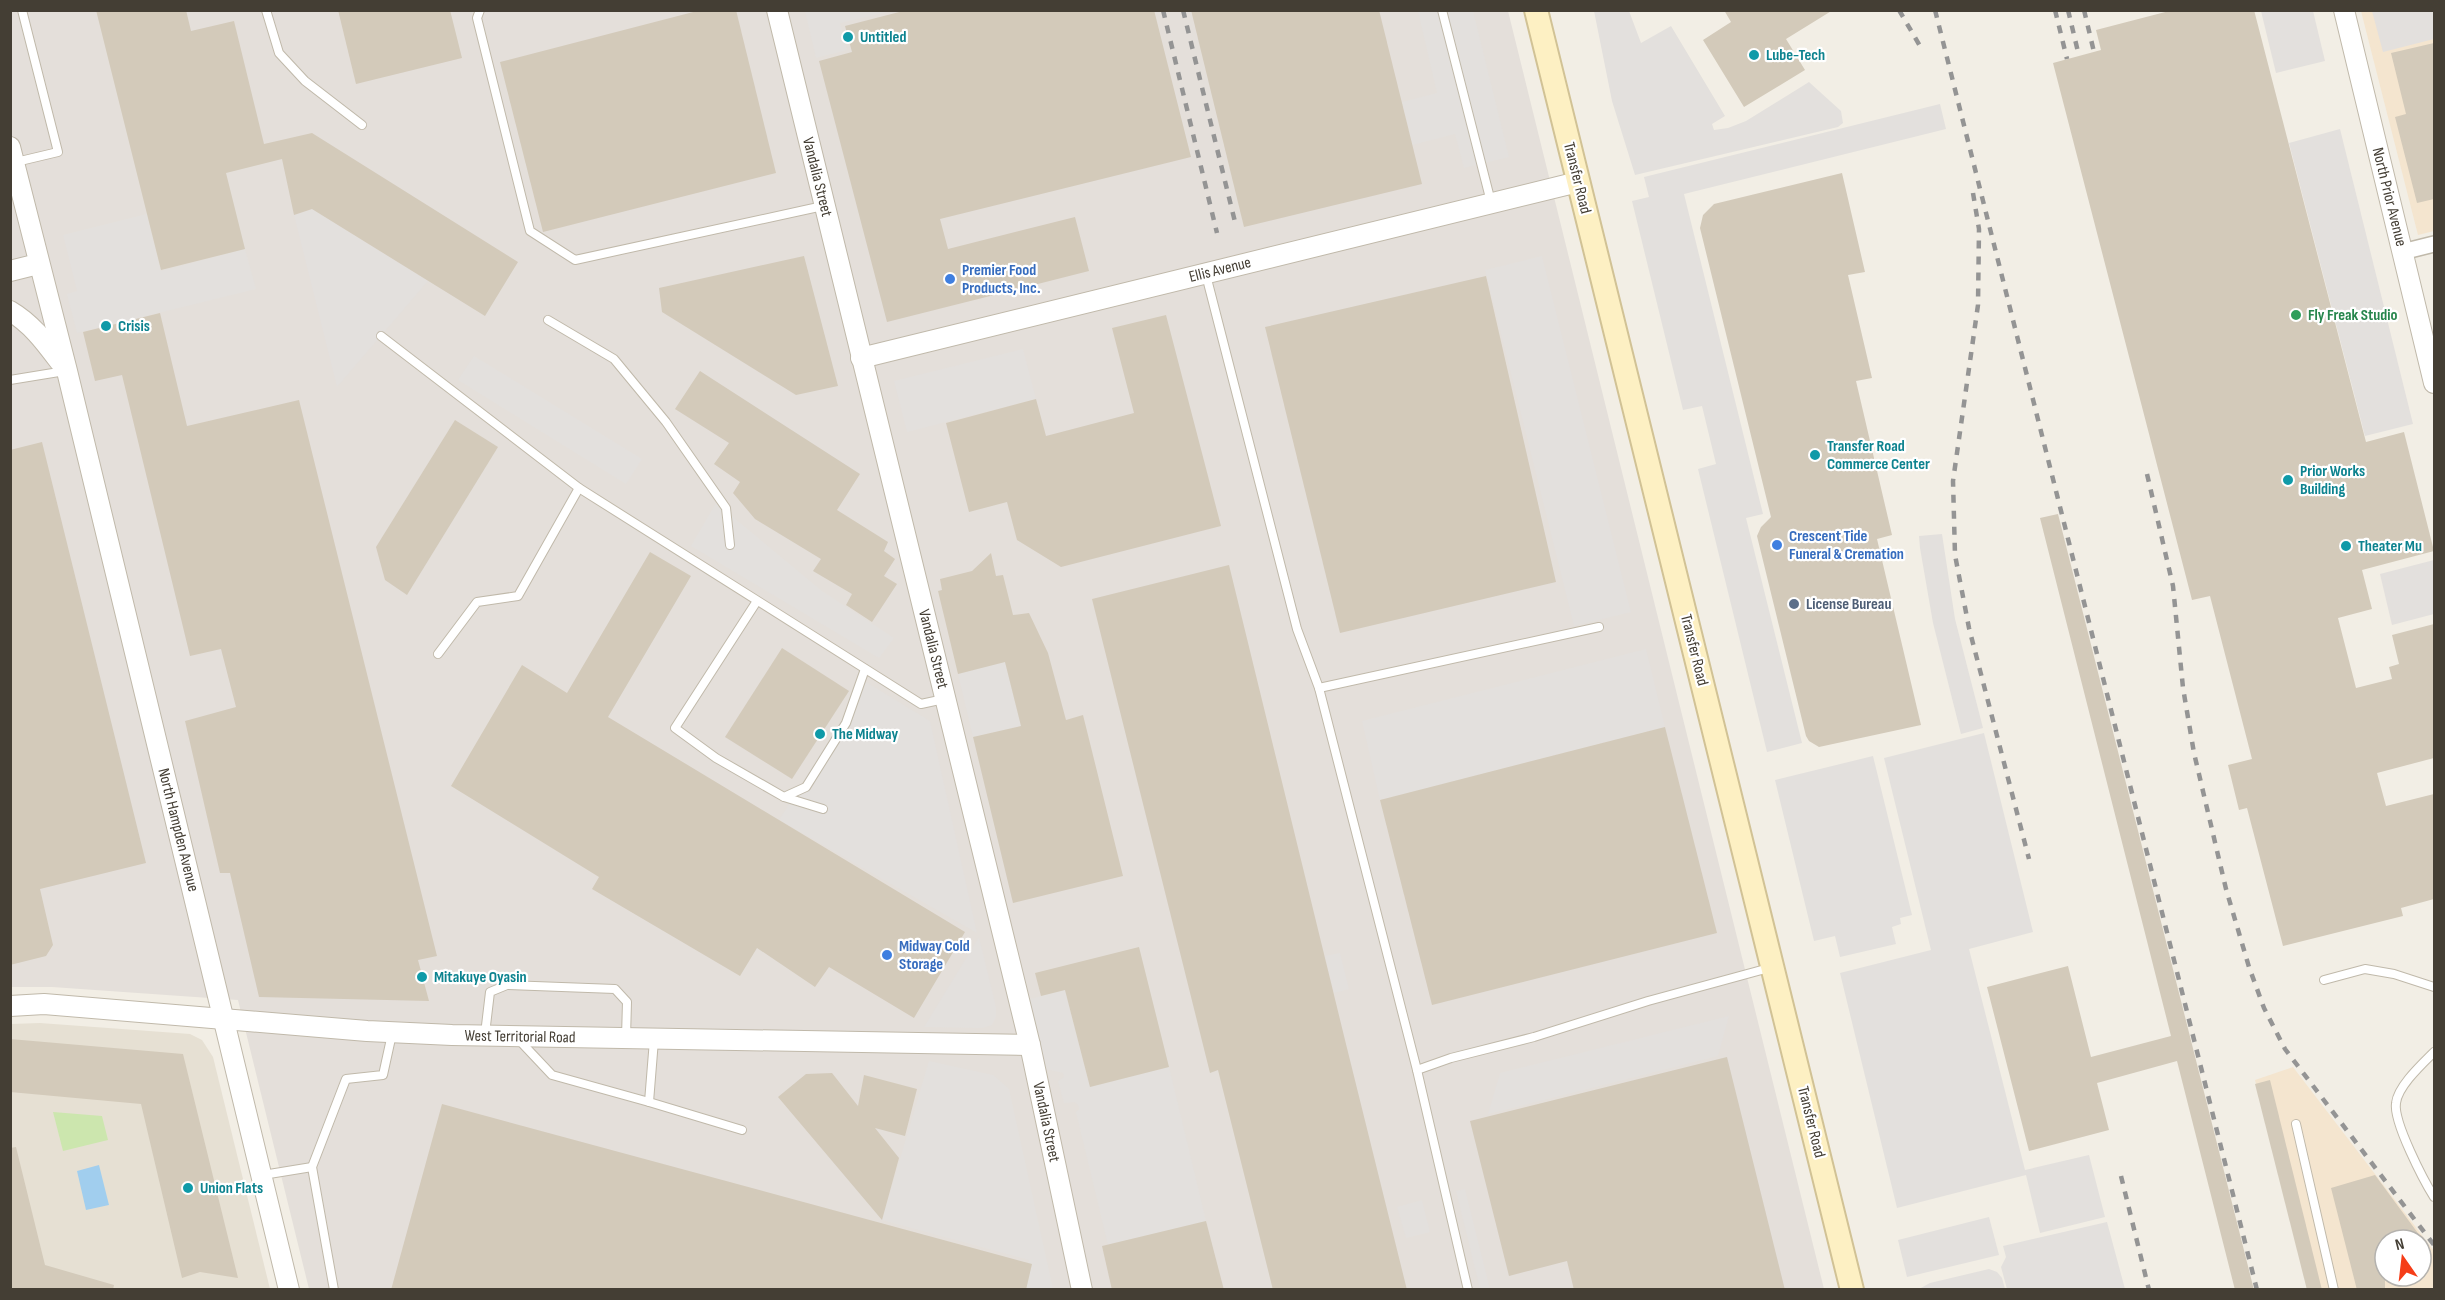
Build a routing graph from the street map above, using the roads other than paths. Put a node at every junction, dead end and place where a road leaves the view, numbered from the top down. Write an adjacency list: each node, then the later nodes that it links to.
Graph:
1 (22, 10): 9 (lane)
2 (266, 10): 8 (lane)
3 (480, 10): 12 (lane)
4 (777, 10): 12 (street, Vandalia Street)
5 (1442, 10): 11 (lane)
6 (1536, 10): 10 (main road, Transfer Road)
7 (2344, 10): 14 (street, North Prior Avenue)
8 (362, 125)
9 (12, 155): 15 (street, North Hampden Avenue)
10 (1578, 182): 11 (street, Ellis Avenue); 35 (main road, Transfer Road)
11 (1491, 203): 17 (street, Ellis Avenue)
12 (824, 205): 21 (street, Vandalia Street)
13 (2434, 244): 14 (street)
14 (2403, 252): 24 (street, North Prior Avenue)
15 (38, 264): 16 (street); 22 (street, North Hampden Avenue)
16 (10, 271)
17 (1206, 274): 21 (street, Ellis Avenue); 31 (lane)
18 (10, 311): 22 (street, North Hampden Avenue)
19 (548, 320): 26 (lane)
20 (381, 336): 25 (lane)
21 (861, 358): 32 (street, Vandalia Street)
22 (67, 371): 23 (lane); 39 (street, North Hampden Avenue)
23 (10, 380)
24 (2434, 382)
25 (579, 488): 27 (lane); 29 (lane)
26 (730, 545)
27 (757, 601): 30 (lane); 33 (lane)
28 (1599, 627): 31 (lane)
29 (438, 654)
30 (865, 669): 32 (lane); 33 (lane)
31 (1319, 688): 47 (lane)
32 (945, 698): 45 (street, Vandalia Street)
33 (784, 797): 34 (lane)
34 (823, 809)
35 (1773, 967): 47 (lane); 58 (main road, Transfer Road)
36 (2324, 980): 37 (lane)
37 (2434, 987)
38 (10, 1006): 39 (street, West Territorial Road)
39 (224, 1019): 40 (street, West Territorial Road); 52 (street, North Hampden Avenue)
40 (392, 1033): 41 (street, West Territorial Road); 51 (lane)
41 (484, 1036): 42 (street, West Territorial Road); 43 (lane)
42 (516, 1036): 43 (street, West Territorial Road); 48 (lane)
43 (626, 1039): 44 (street, West Territorial Road)
44 (654, 1040): 45 (street, West Territorial Road); 48 (lane)
45 (1030, 1045): 56 (street, Vandalia Street)
46 (2434, 1052): 53 (lane)
47 (1417, 1071): 57 (lane)
48 (649, 1102): 50 (lane)
49 (2296, 1124): 59 (lane)
50 (742, 1130)
51 (312, 1167): 52 (lane); 55 (lane)
52 (261, 1175): 54 (street, North Hampden Avenue)
53 (2434, 1197)
54 (289, 1290)
55 (334, 1290)
56 (1082, 1290)
57 (1468, 1290)
58 (1852, 1290)
59 (2334, 1290)

